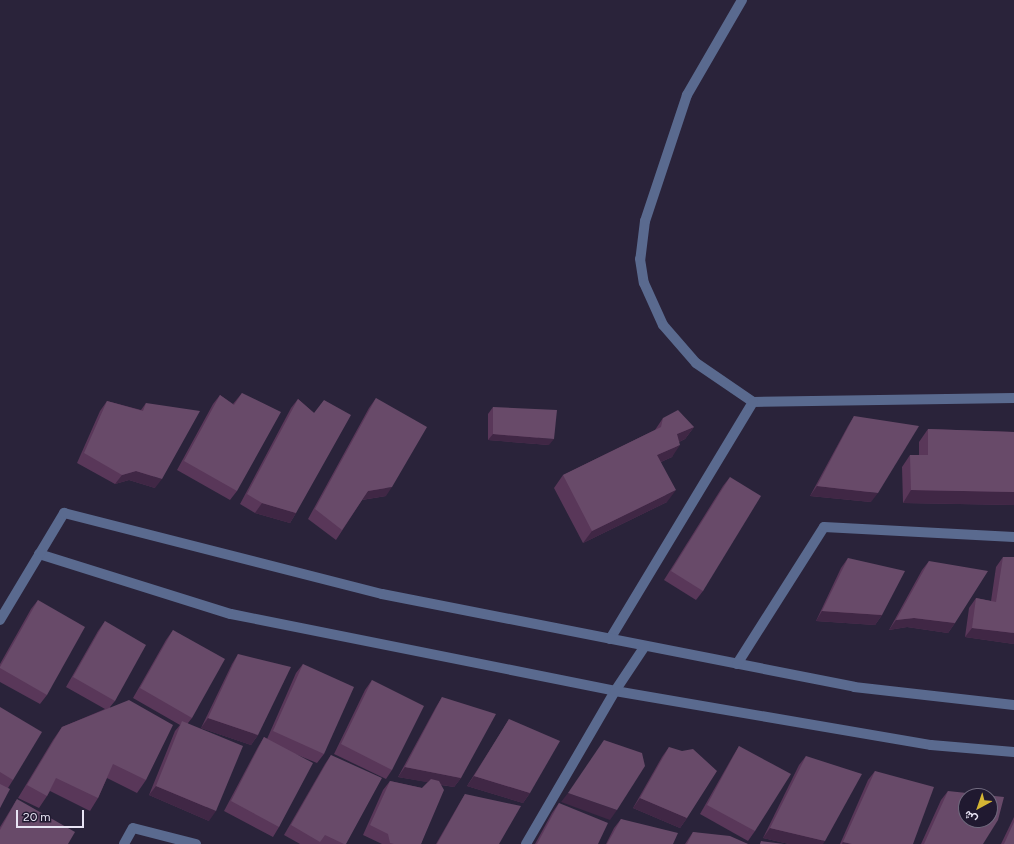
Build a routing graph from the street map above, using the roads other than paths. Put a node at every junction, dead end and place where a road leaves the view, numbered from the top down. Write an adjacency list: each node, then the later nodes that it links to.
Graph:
1 (742, 0): 3 (street)
2 (1014, 398): 3 (street)
3 (753, 402): 7 (street)
4 (1014, 537): 9 (street)
5 (39, 554): 6 (street); 7 (street); 10 (street)
6 (0, 620)
7 (610, 639): 8 (street)
8 (645, 646): 9 (street); 10 (street)
9 (737, 664): 11 (street)
10 (615, 691): 12 (street); 15 (street)
11 (1014, 705)
12 (1014, 752)
13 (124, 844): 14 (street)
14 (196, 844)
15 (526, 844)

